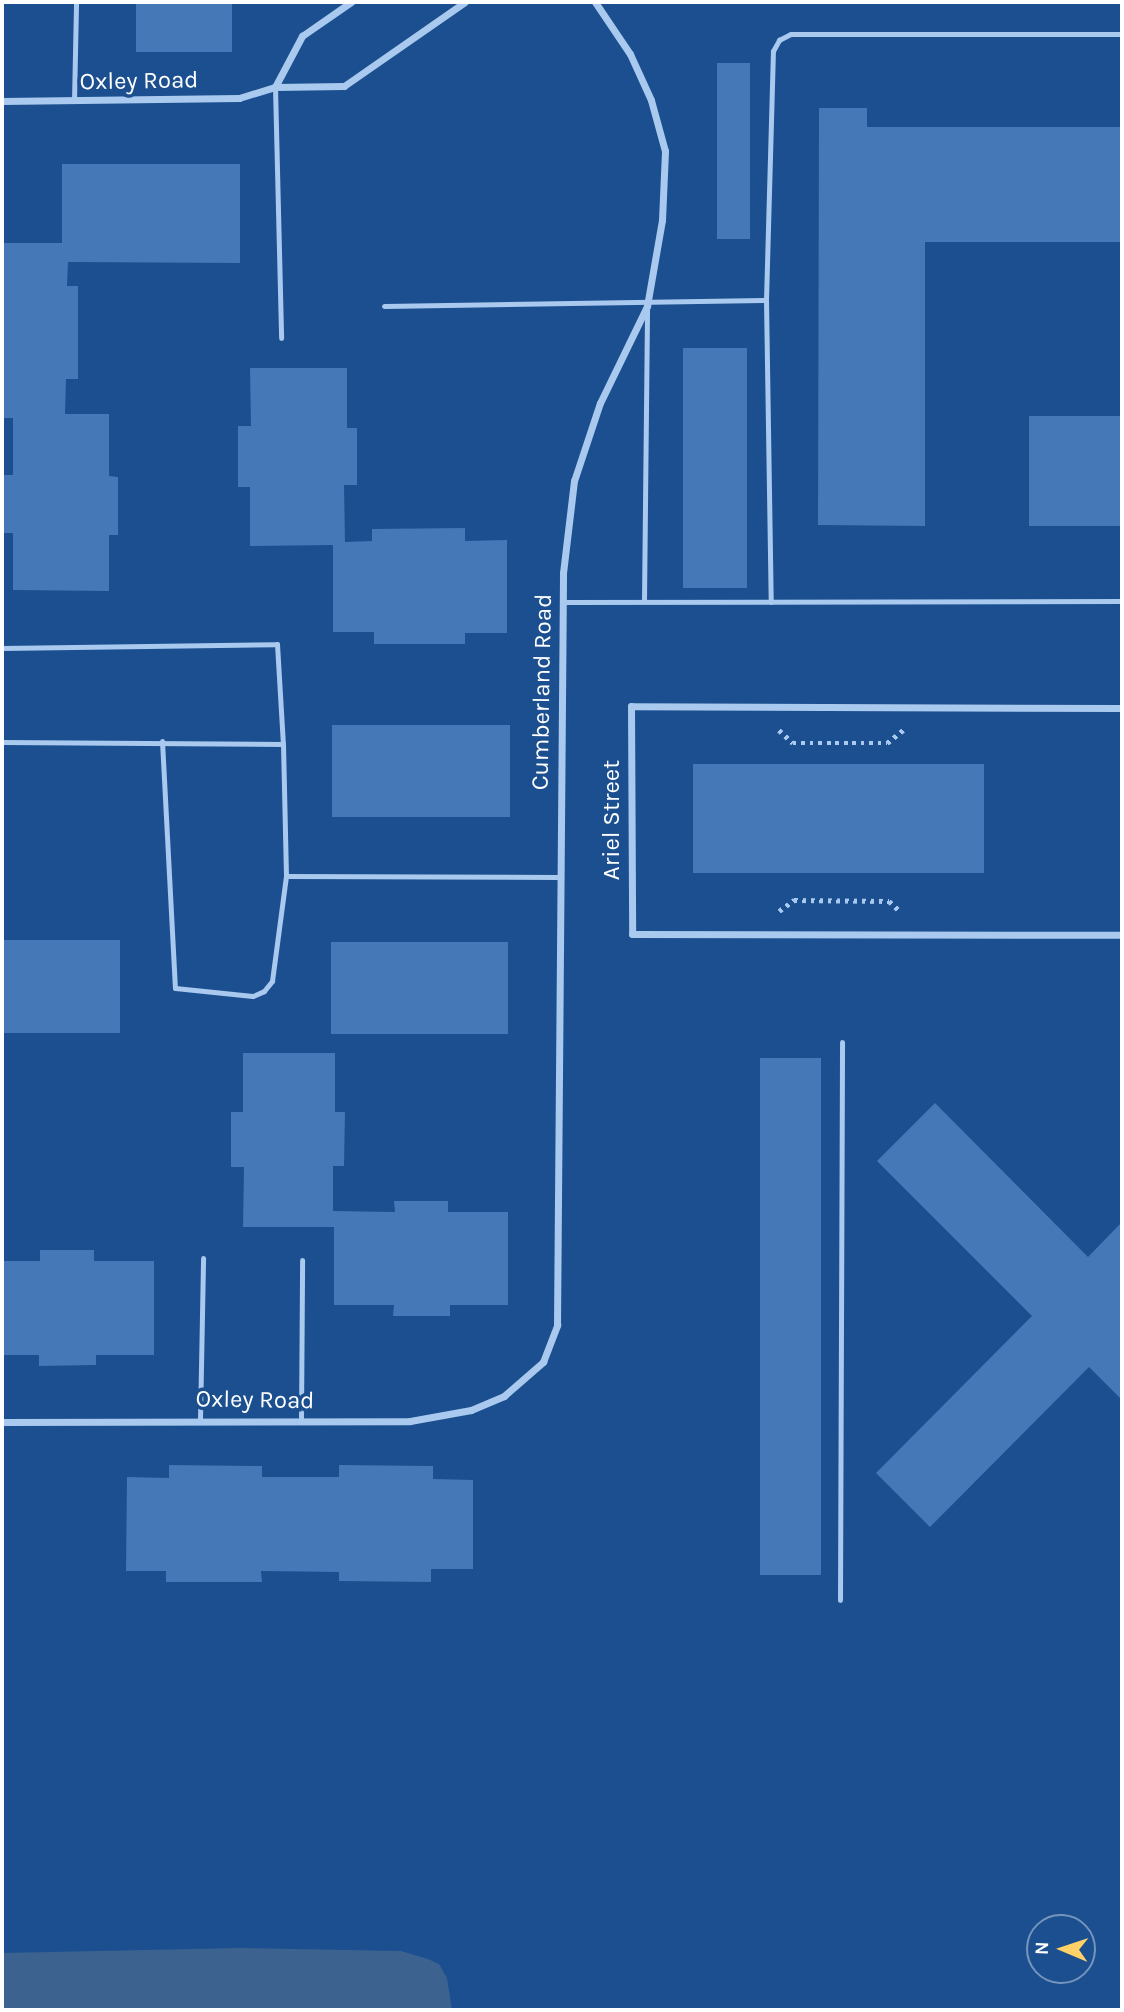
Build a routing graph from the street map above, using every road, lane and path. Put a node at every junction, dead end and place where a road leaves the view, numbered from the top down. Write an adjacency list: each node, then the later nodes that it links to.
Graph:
1 (76, 2): 8 (lane)
2 (351, 2): 6 (street)
3 (465, 2): 6 (street, Oxley Road)
4 (595, 2): 11 (street, Cumberland Road)
5 (1122, 34): 9 (lane)
6 (275, 87): 8 (street, Oxley Road); 12 (lane)
7 (2, 101): 8 (street, Oxley Road)
8 (74, 101)
9 (766, 300): 11 (lane); 16 (lane)
10 (384, 306): 11 (lane)
11 (647, 306): 13 (lane); 15 (street, Cumberland Road)
12 (281, 338)
13 (644, 601): 15 (lane); 16 (lane)
14 (1122, 601): 16 (lane)
15 (563, 602): 25 (street, Cumberland Road)
16 (771, 602)
17 (2, 648): 23 (lane)
18 (1122, 708): 28 (street, Ariel Street)
19 (766, 730): 20 (path)
20 (915, 730)
21 (162, 741): 22 (lane); 23 (lane); 24 (lane)
22 (2, 742)
23 (283, 744): 24 (lane)
24 (286, 876): 25 (lane)
25 (559, 877): 32 (street, Cumberland Road)
26 (767, 911): 27 (path)
27 (909, 912)
28 (1122, 935)
29 (842, 1042): 36 (lane)
30 (203, 1258): 33 (lane)
31 (302, 1260): 34 (lane)
32 (504, 1396): 34 (street, Oxley Road)
33 (200, 1419): 34 (street, Oxley Road); 35 (street, Oxley Road)
34 (301, 1420)
35 (2, 1422)
36 (840, 1600)

